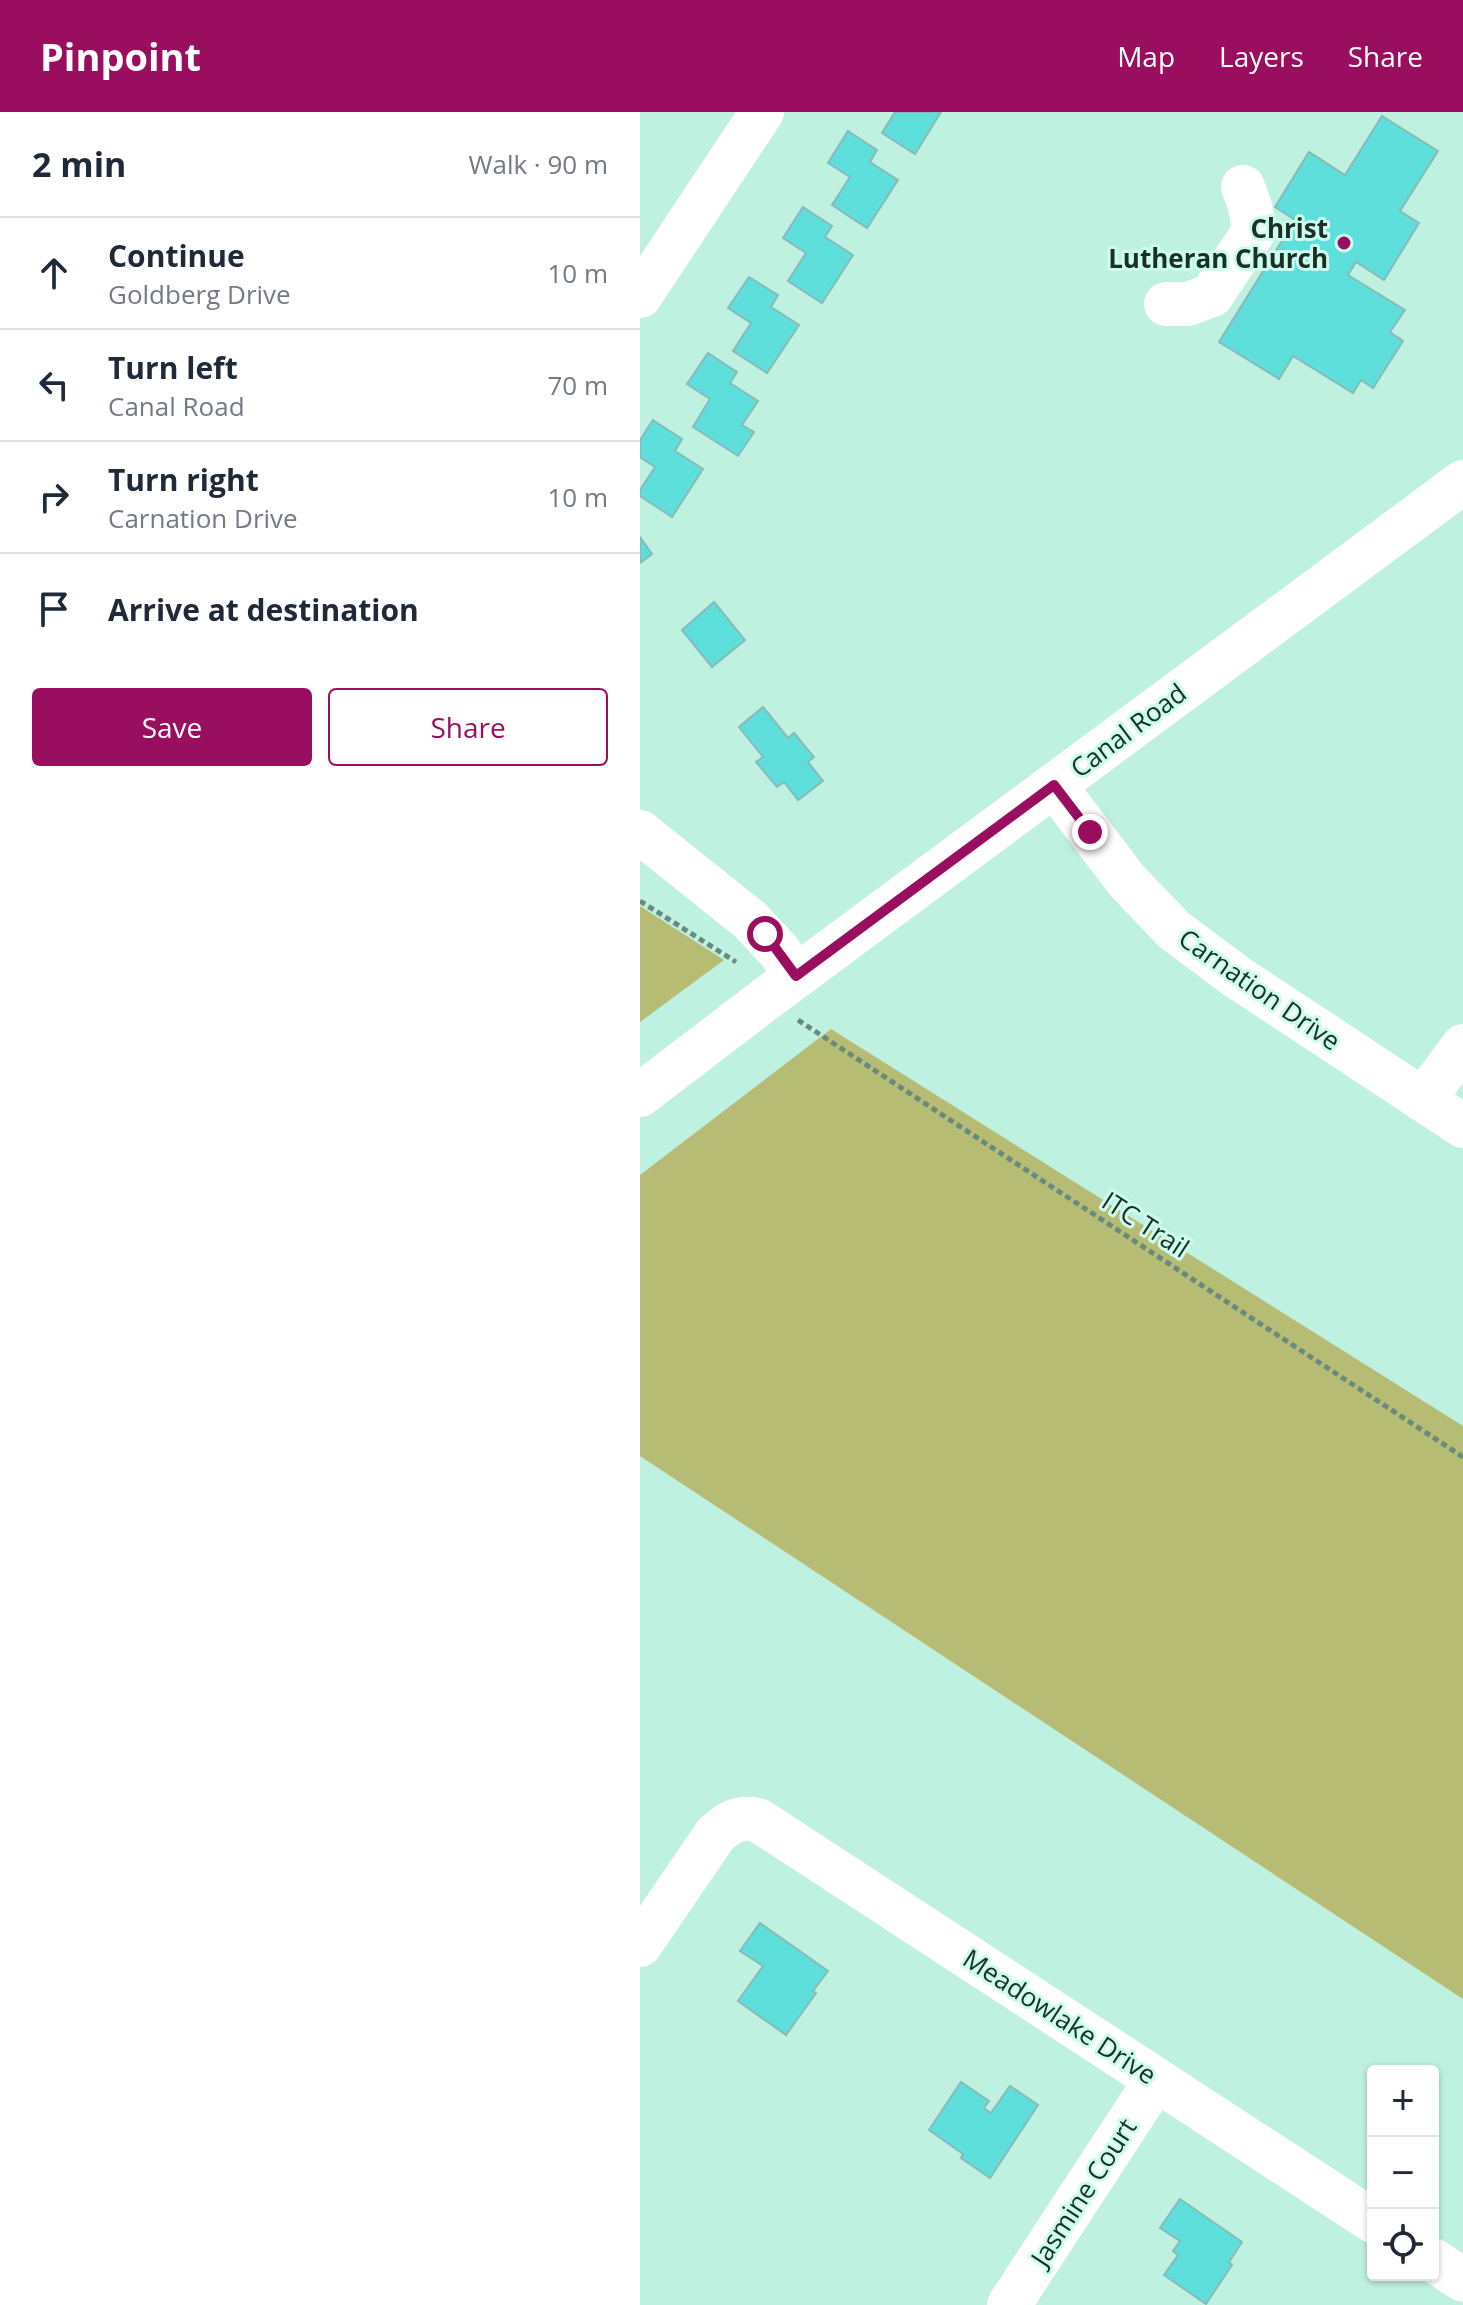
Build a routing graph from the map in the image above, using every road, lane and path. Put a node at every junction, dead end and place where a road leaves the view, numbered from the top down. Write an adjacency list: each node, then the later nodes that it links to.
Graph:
1 (762, 112): 3 (street)
2 (1243, 187): 4 (street)
3 (640, 296)
4 (1166, 304)
5 (1463, 482): 6 (street, Canal Road)
6 (1054, 785): 10 (street, Canal Road); 14 (street, Carnation Drive)
7 (640, 832): 10 (street)
8 (640, 901): 9 (path)
9 (730, 959)
10 (796, 976): 13 (street, Canal Road)
11 (806, 1026): 16 (path, ITC Trail)
12 (1463, 1046): 14 (street)
13 (640, 1095)
14 (1423, 1100): 15 (street, Carnation Drive)
15 (1463, 1126)
16 (1463, 1457)
17 (640, 1945): 18 (street, Meadowlake Drive)
18 (1156, 2080): 19 (street, Meadowlake Drive); 22 (street, Jasmine Court)
19 (1367, 2217)
20 (1439, 2264): 21 (street)
21 (1463, 2280)
22 (1009, 2305)

